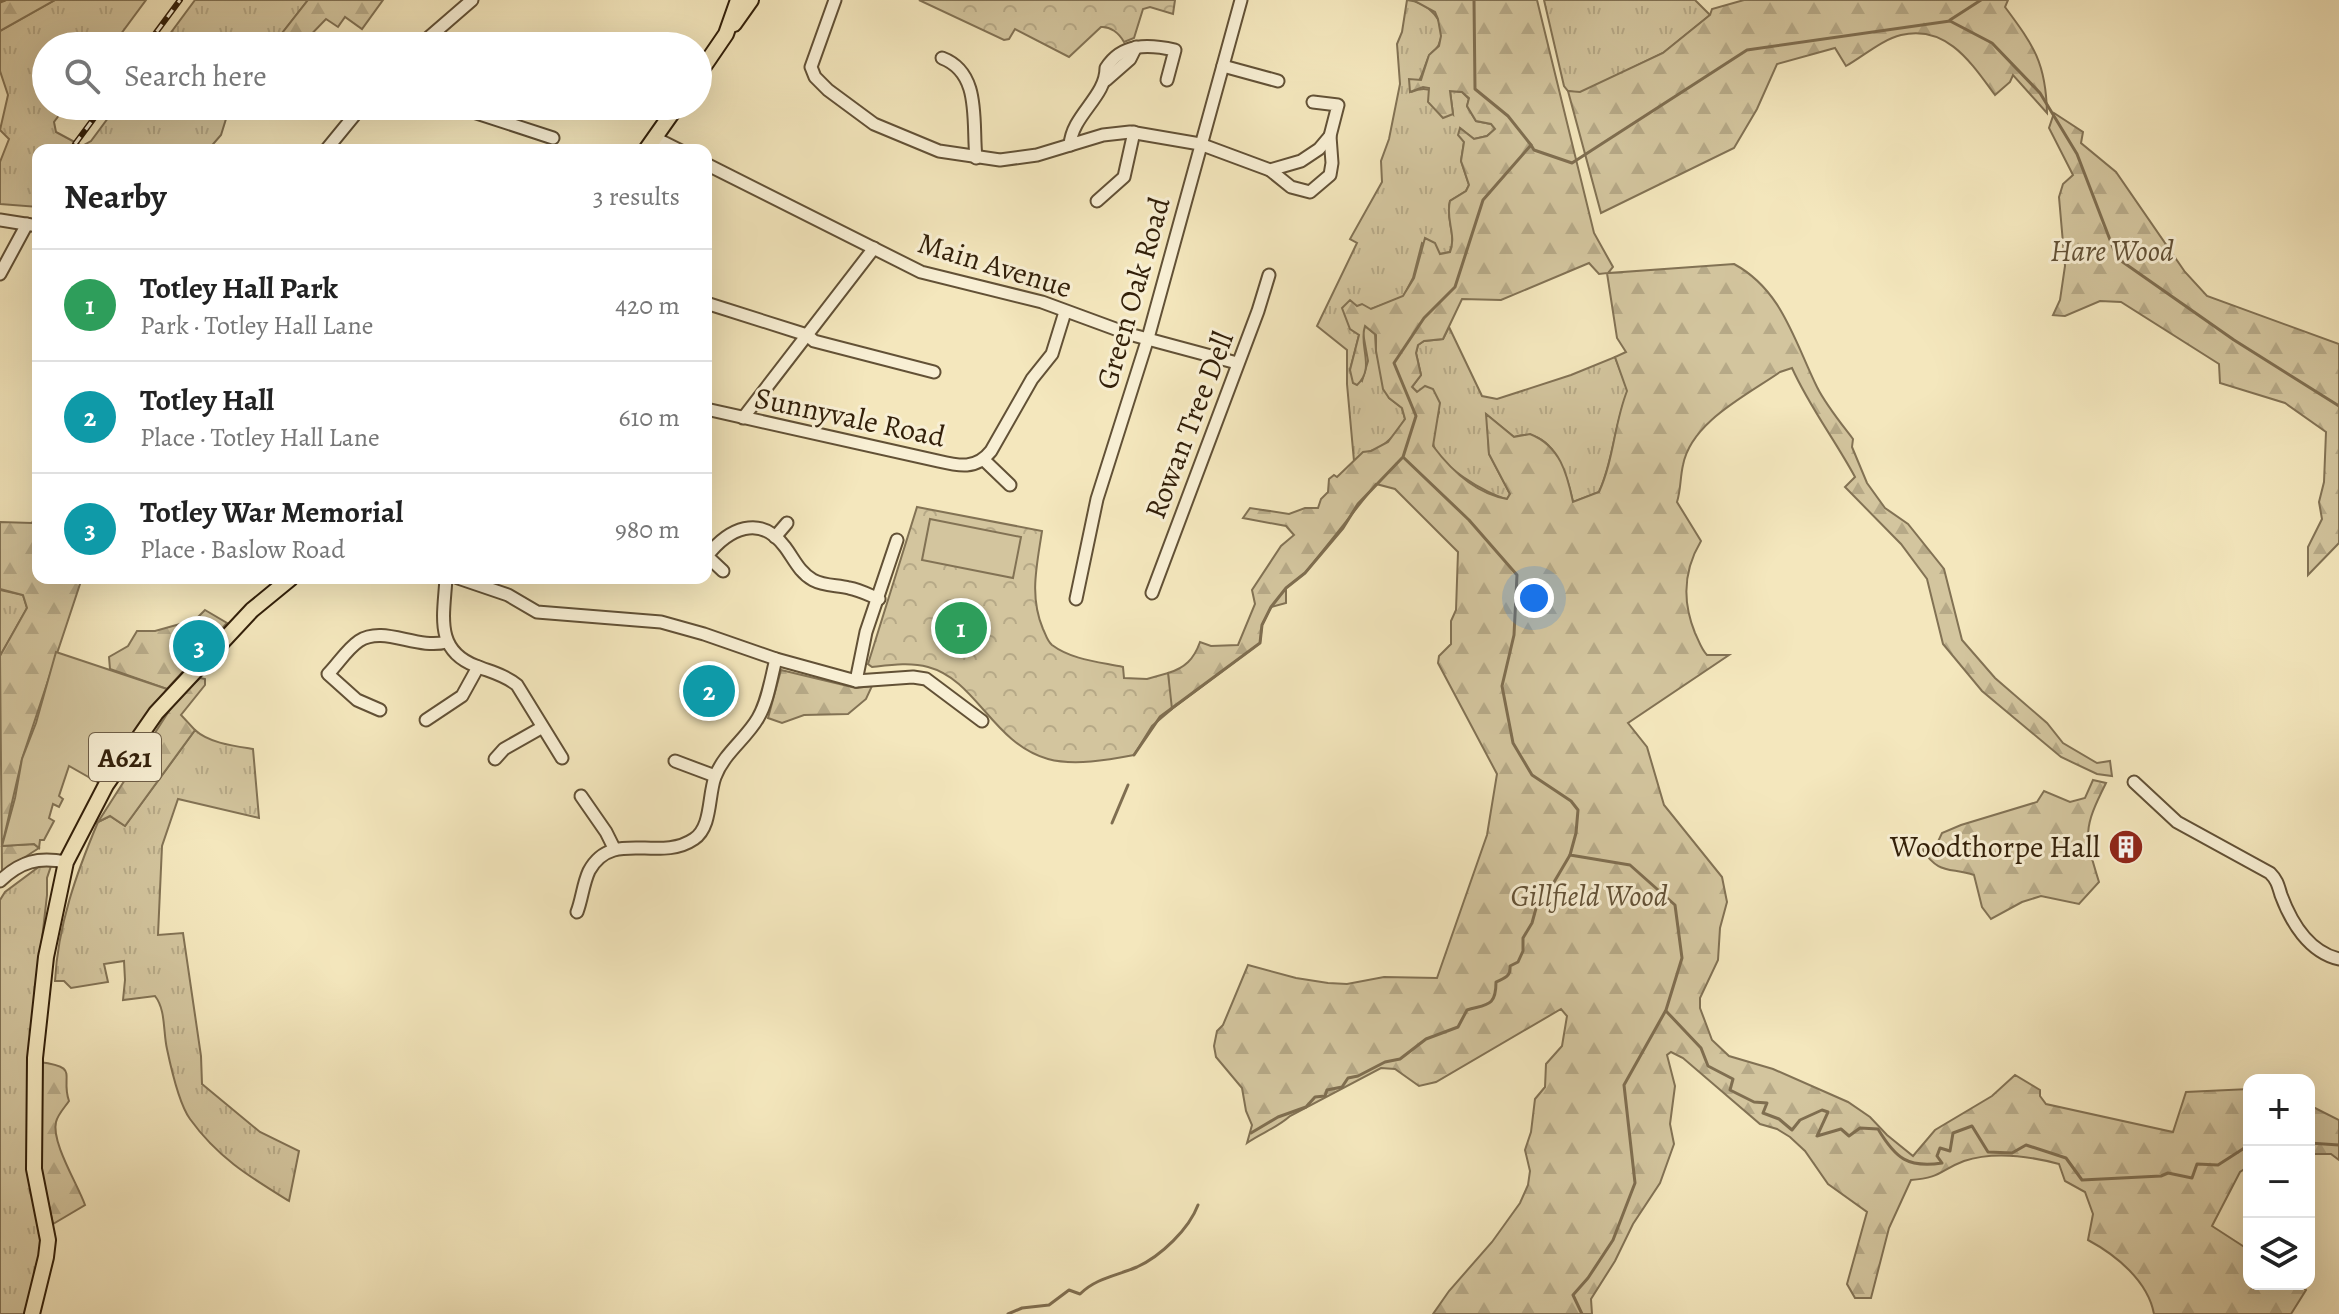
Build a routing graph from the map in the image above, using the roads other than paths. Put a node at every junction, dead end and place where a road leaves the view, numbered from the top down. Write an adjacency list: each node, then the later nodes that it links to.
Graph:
1 (472, 0): 6 (street)
2 (738, 0): 7 (main road)
3 (751, 0): 7 (main road)
4 (835, 0): 24 (street)
5 (1241, 0): 10 (street, Green Oak Road)
6 (435, 32)
7 (726, 34): 8 (main road)
8 (712, 54)
9 (942, 58): 24 (street)
10 (1223, 66): 12 (street); 22 (street, Green Oak Road)
11 (1167, 80): 23 (street)
12 (1278, 81)
13 (1313, 102): 18 (street)
14 (351, 120): 20 (street)
15 (498, 120): 19 (street)
16 (667, 120): 21 (main road)
17 (1134, 132): 22 (street); 23 (street); 27 (street)
18 (1330, 136): 26 (street); 26 (street)
19 (553, 138)
20 (331, 144)
21 (650, 144)
22 (1200, 144): 26 (street); 37 (street, Green Oak Road)
23 (1070, 145): 24 (street)
24 (976, 158)
25 (712, 167): 31 (street, Main Avenue)
26 (1270, 170)
27 (1097, 201)
28 (0, 220): 29 (street)
29 (32, 225)
30 (32, 226): 32 (street)
31 (874, 248): 35 (street, Main Avenue); 36 (street)
32 (0, 274)
33 (1269, 275): 38 (street, Rowan Tree Dell)
34 (712, 305): 36 (street)
35 (1065, 312): 37 (street, Main Avenue); 42 (street, Sunnyvale Road)
36 (807, 335): 39 (street); 41 (street)
37 (1148, 338): 38 (street, Main Avenue); 55 (street, Green Oak Road)
38 (1237, 363): 53 (street, Rowan Tree Dell)
39 (934, 372)
40 (712, 410): 41 (street, Sunnyvale Road)
41 (743, 418): 42 (street, Sunnyvale Road)
42 (984, 460): 43 (street, Sunnyvale Road)
43 (1010, 485)
44 (787, 523): 45 (street)
45 (775, 537): 47 (street); 54 (street)
46 (897, 540): 54 (street)
47 (712, 550)
48 (712, 561): 49 (street)
49 (723, 571)
50 (284, 584): 71 (main road, A621)
51 (446, 584): 56 (street)
52 (476, 584): 57 (street)
53 (1152, 593)
54 (879, 599): 59 (street)
55 (1076, 599)
56 (447, 642): 58 (street); 60 (street)
57 (776, 659): 59 (street); 67 (street)
58 (478, 667): 61 (street); 63 (street)
59 (856, 681): 62 (street)
60 (380, 710)
61 (426, 720)
62 (982, 721)
63 (541, 728): 64 (street); 65 (street)
64 (562, 758)
65 (495, 759)
66 (675, 761): 67 (street)
67 (715, 776): 70 (street)
68 (2134, 782): 74 (street)
69 (581, 796): 70 (street)
70 (614, 848): 73 (street)
71 (66, 862): 72 (street); 75 (main road, A621)
72 (0, 881)
73 (577, 912)
74 (2339, 959)
75 (32, 1314)

